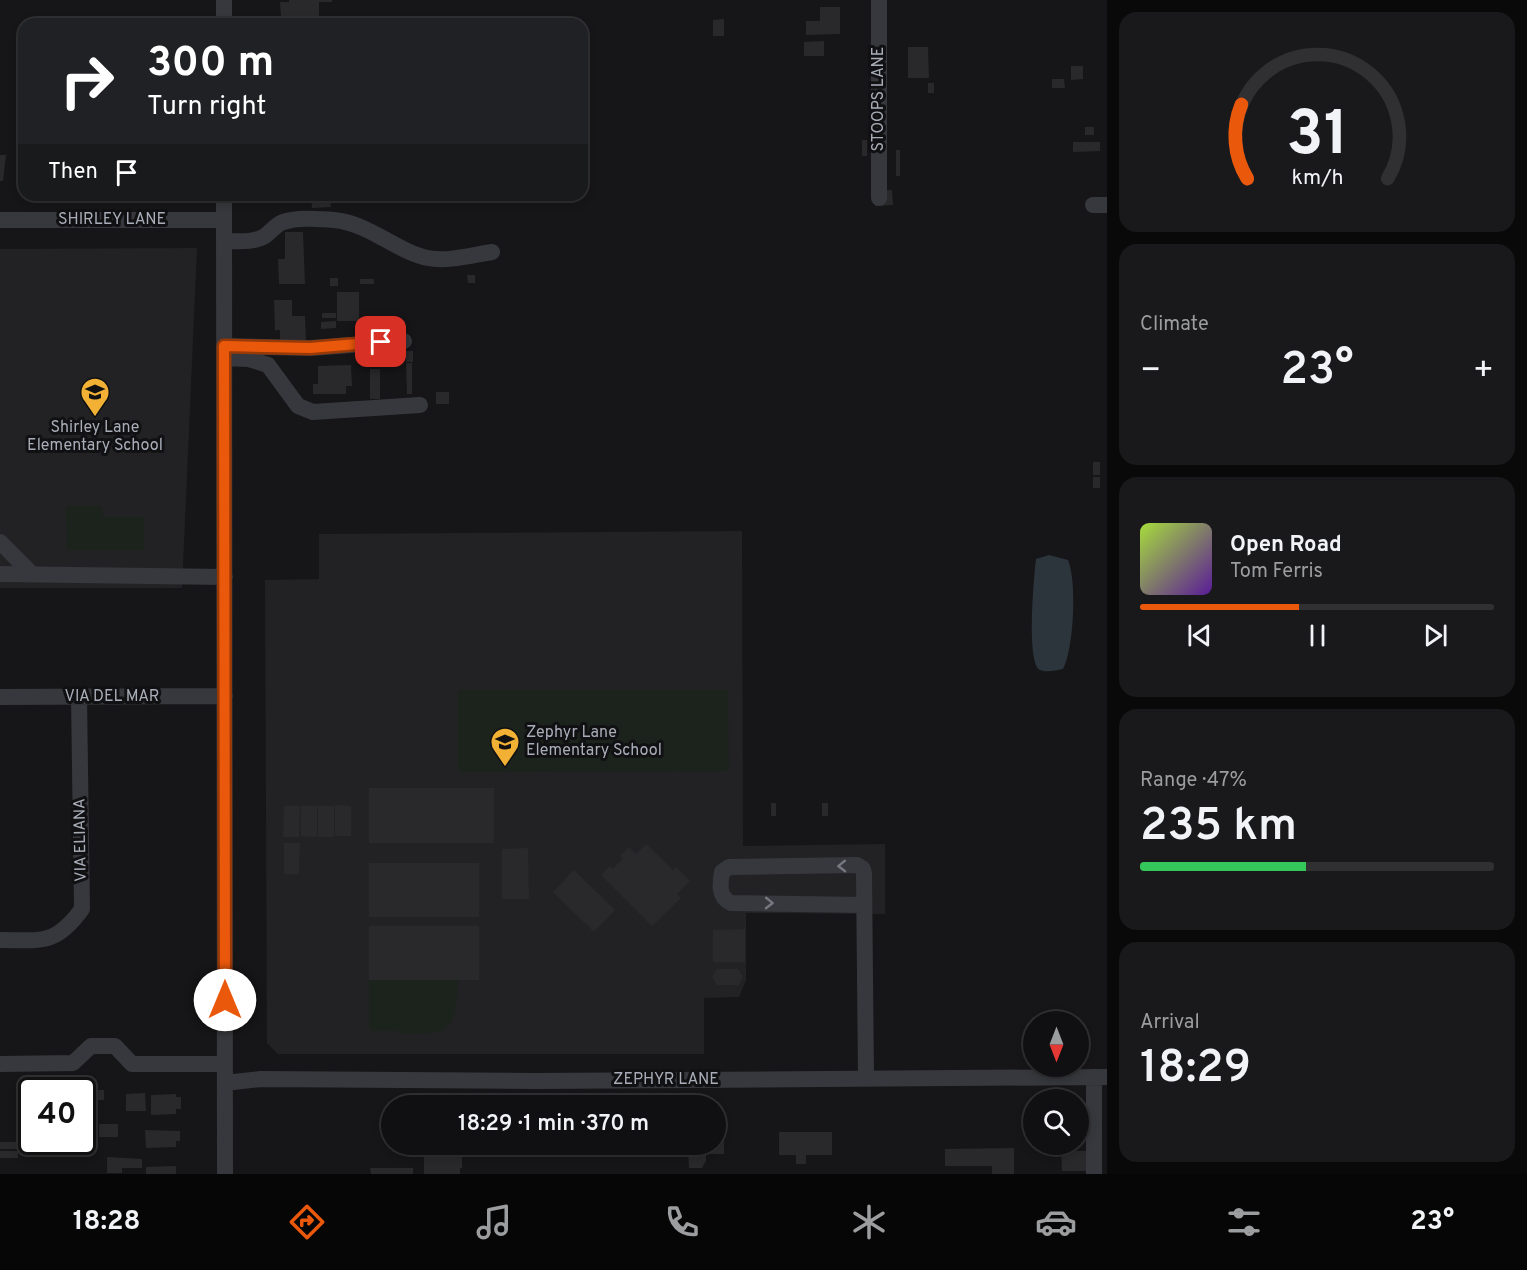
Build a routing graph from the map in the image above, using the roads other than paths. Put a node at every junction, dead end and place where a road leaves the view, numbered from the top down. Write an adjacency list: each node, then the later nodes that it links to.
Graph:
1 (224, 0): 3 (street)
2 (879, 0): 4 (street, STOOPS LANE)
3 (224, 18)
4 (879, 198)
5 (224, 201): 7 (street)
6 (0, 220): 7 (street, SHIRLEY LANE)
7 (224, 220): 8 (street)
8 (224, 241): 9 (street); 11 (street)
9 (492, 252)
10 (404, 341): 11 (street)
11 (224, 352): 12 (street); 16 (street)
12 (420, 405)
13 (0, 542): 15 (street)
14 (0, 574): 15 (street)
15 (32, 574): 16 (street)
16 (225, 577): 17 (street)
17 (225, 696): 19 (street, VIA DEL MAR); 23 (street)
18 (0, 697): 19 (street, VIA DEL MAR)
19 (79, 697): 21 (street, VIA ELIANA)
20 (864, 905): 20 (street, one-way to 20); 25 (street)
21 (0, 940)
22 (0, 1064): 23 (street)
23 (225, 1064): 26 (street)
24 (1100, 1077): 25 (street, ZEPHYR LANE); 28 (street)
25 (866, 1078): 26 (street, ZEPHYR LANE)
26 (225, 1083): 27 (street)
27 (225, 1174)
28 (1094, 1174)

